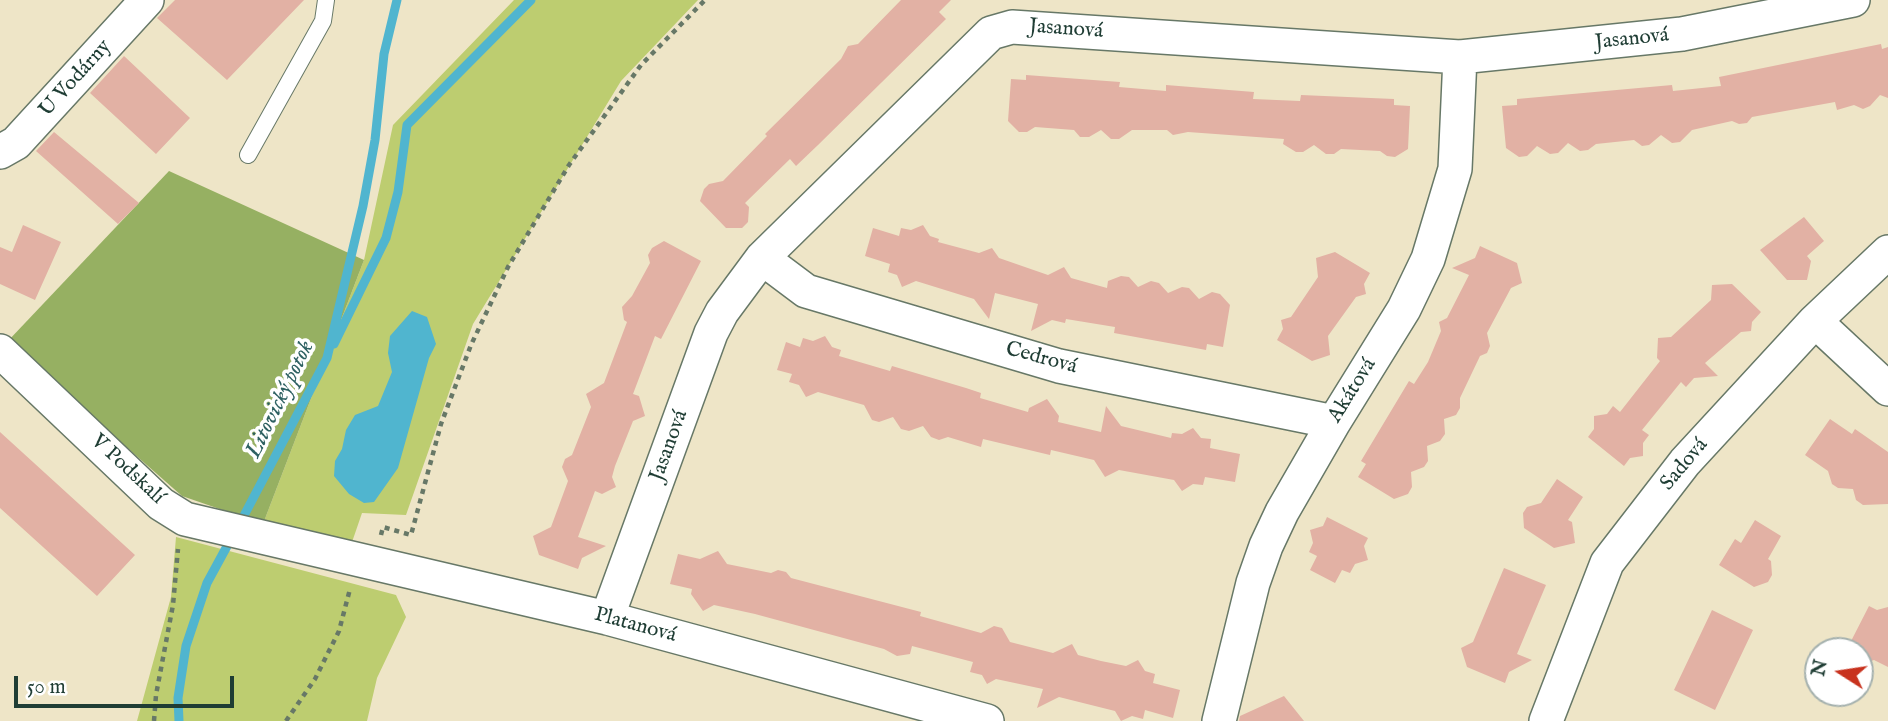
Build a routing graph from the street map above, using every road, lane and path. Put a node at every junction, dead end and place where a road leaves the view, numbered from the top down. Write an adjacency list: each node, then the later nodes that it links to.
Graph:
1 (147, 0): 6 (street, U Vodárny)
2 (326, 0): 7 (lane)
3 (705, 0): 16 (path)
4 (1853, 0): 5 (street, Jasanová)
5 (1460, 57): 9 (street, Jasanová); 13 (street, Akátová)
6 (0, 152)
7 (248, 155)
8 (1888, 252): 10 (street, Sadová)
9 (762, 258): 13 (street, Cedrová); 18 (street, Jasanová)
10 (1815, 321): 12 (street); 23 (street, Sadová)
11 (0, 351): 14 (street, V Podskalí)
12 (1888, 389)
13 (1334, 422): 22 (street, Akátová)
14 (195, 521): 15 (street, V Podskalí); 19 (path)
15 (280, 542): 18 (street, Platanová)
16 (377, 547)
17 (351, 587): 20 (path)
18 (607, 618): 21 (street, Platanová)
19 (154, 721)
20 (286, 721)
21 (987, 721)
22 (1219, 721)
23 (1546, 721)

